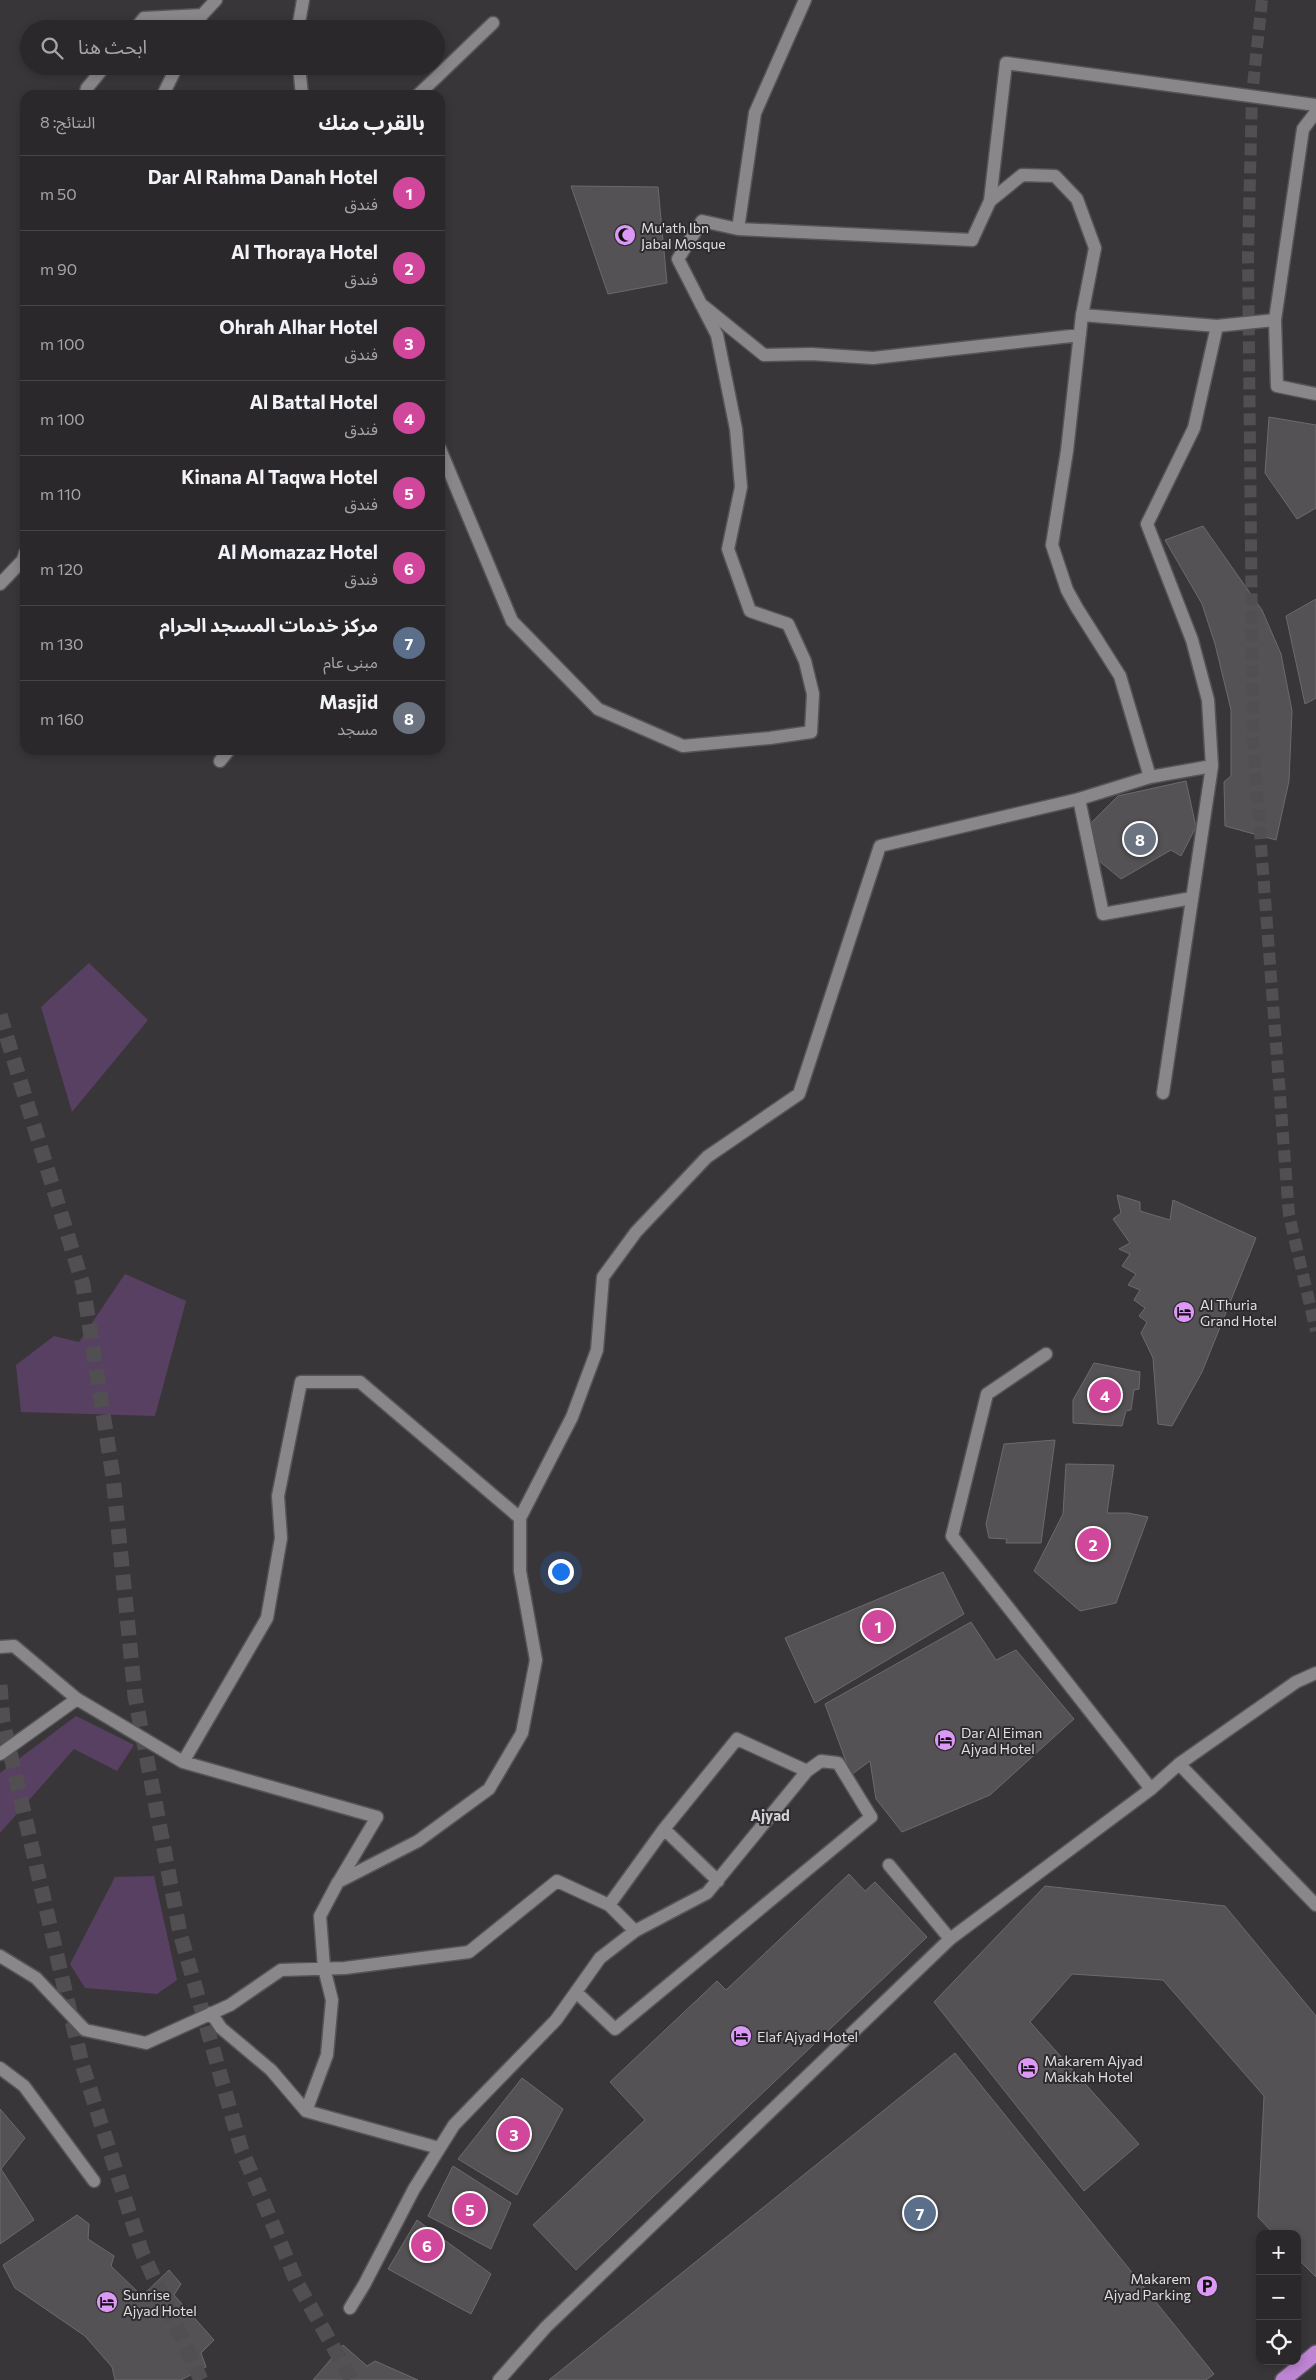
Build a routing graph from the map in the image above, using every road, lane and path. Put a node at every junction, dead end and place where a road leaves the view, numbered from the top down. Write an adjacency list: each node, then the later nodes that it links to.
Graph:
1 (216, 0): 4 (street)
2 (303, 0): 7 (street)
3 (805, 0): 21 (street)
4 (202, 15): 5 (street); 6 (street)
5 (142, 20)
6 (200, 20)
7 (300, 20)
8 (493, 23): 9 (street)
9 (445, 69)
10 (98, 75): 14 (street)
11 (172, 75): 15 (street)
12 (300, 75): 16 (street)
13 (439, 75): 17 (street)
14 (86, 90)
15 (165, 90)
16 (301, 90)
17 (423, 90)
18 (1316, 105): 20 (street)
19 (1316, 112): 24 (street)
20 (990, 201): 21 (street); 23 (street)
21 (738, 229): 22 (street)
22 (701, 304): 26 (street); 28 (street)
23 (1082, 315): 25 (street); 26 (street)
24 (1275, 320): 25 (street); 27 (street)
25 (1217, 326): 33 (street)
26 (1080, 335): 34 (street)
27 (1316, 394)
28 (445, 461)
29 (20, 563): 30 (street)
30 (0, 584)
31 (225, 755): 32 (street)
32 (220, 761)
33 (1212, 766): 34 (street); 36 (street)
34 (1150, 777): 35 (street)
35 (1079, 799): 36 (street); 39 (street)
36 (1192, 898): 37 (street)
37 (1163, 1092)
38 (1046, 1354): 47 (street)
39 (520, 1518): 44 (street); 51 (street)
40 (0, 1648): 42 (street)
41 (1316, 1673): 45 (street)
42 (76, 1699): 43 (street); 44 (street)
43 (0, 1754)
44 (183, 1762): 51 (street)
45 (1180, 1764): 47 (street); 53 (street)
46 (807, 1771): 48 (street); 50 (street); 58 (street)
47 (1152, 1789): 55 (street)
48 (664, 1830): 50 (street); 52 (street)
49 (889, 1865): 55 (street)
50 (718, 1881): 54 (street)
51 (338, 1882): 57 (street)
52 (609, 1905): 54 (street); 57 (street)
53 (1316, 1906)
54 (634, 1931): 58 (street)
55 (950, 1939): 66 (street)
56 (0, 1956): 59 (street)
57 (324, 1968): 59 (street); 61 (street)
58 (576, 1992): 62 (street)
59 (211, 2013): 61 (street)
60 (0, 2068): 63 (street)
61 (306, 2110): 62 (street)
62 (440, 2148): 64 (street)
63 (94, 2181)
64 (350, 2308)
65 (1316, 2353): 67 (highway)
66 (500, 2380)
67 (1283, 2380)

